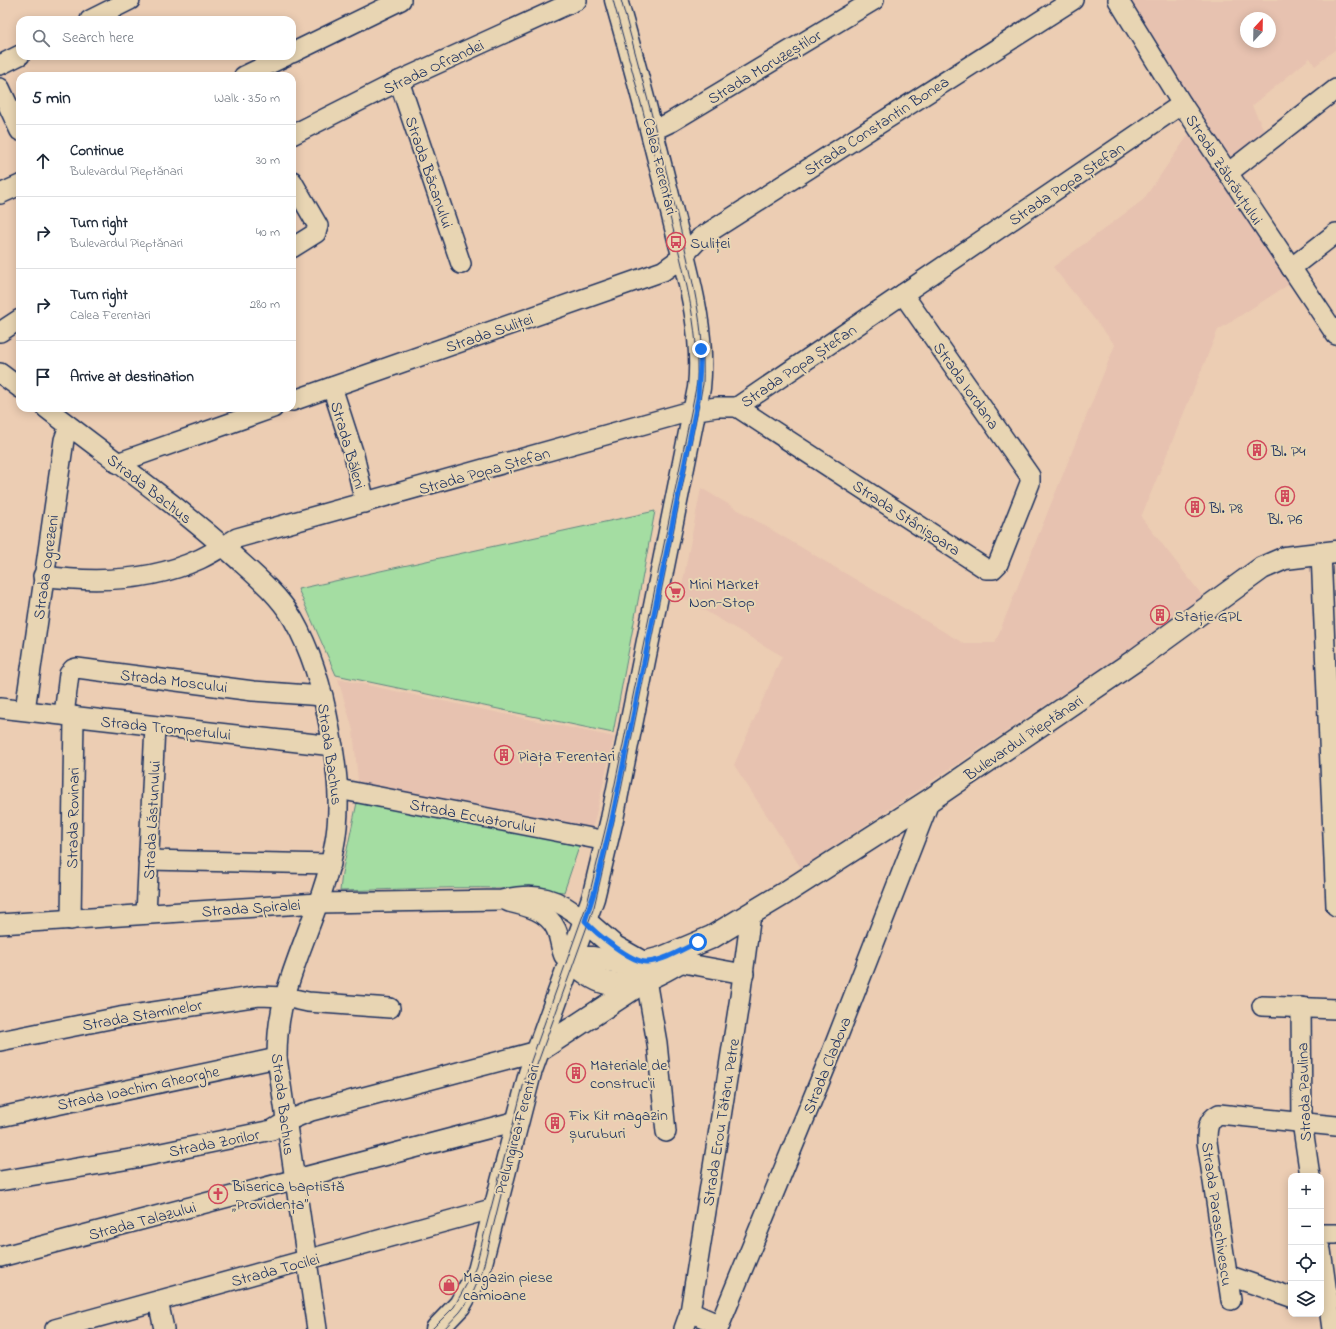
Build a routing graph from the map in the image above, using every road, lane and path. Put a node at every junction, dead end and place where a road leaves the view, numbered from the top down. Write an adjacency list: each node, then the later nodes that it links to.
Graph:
1 (130, 0): 8 (street)
2 (401, 0): 9 (street)
3 (577, 0): 14 (street, Strada Ofrandei)
4 (616, 0): 19 (main road, Calea Ferentari)
5 (874, 0): 19 (street, Strada Moruzeștilor)
6 (1073, 0): 27 (street, Strada Constantin Bonea)
7 (1118, 0): 17 (street, Strada Zăbrăuțului)
8 (98, 16)
9 (296, 51)
10 (16, 57): 12 (street)
11 (278, 60): 13 (street)
12 (0, 65)
13 (252, 72)
14 (399, 81): 20 (street, Strada Ofrandei); 28 (street, Strada Băcanului)
15 (0, 88): 18 (street)
16 (1336, 89): 21 (street)
17 (1182, 104): 21 (street, Strada Zăbrăuțului); 30 (street, Strada Popa Ștefan)
18 (16, 122)
19 (652, 130): 27 (main road, Calea Ferentari)
20 (296, 133)
21 (1228, 173): 29 (street, Strada Zăbrăuțului)
22 (16, 187): 24 (street)
23 (296, 189): 26 (street)
24 (0, 194)
25 (1336, 233): 29 (street)
26 (296, 246)
27 (683, 256): 36 (street, Strada Suliței); 39 (main road, Calea Ferentari)
28 (461, 264)
29 (1291, 268): 33 (street, Strada Zăbrăuțului)
30 (903, 294): 38 (street, Strada Popa Ștefan); 44 (street, Strada Iordana)
31 (16, 322): 32 (street)
32 (0, 332)
33 (1336, 335)
34 (0, 373): 35 (street)
35 (16, 385)
36 (332, 387): 37 (street, Strada Suliței); 45 (street, Strada Băleni)
37 (296, 400)
38 (737, 407): 39 (street, Strada Popa Ștefan); 44 (street, Strada Stânișoara)
39 (695, 410): 45 (street, Strada Popa Ștefan); 57 (main road, Calea Ferentari)
40 (53, 412): 42 (street, Strada Bachus)
41 (262, 412): 43 (street)
42 (69, 426): 43 (street, Strada Bachus); 48 (street, Strada Ogrezeni)
43 (117, 463): 46 (street, Strada Bachus)
44 (1030, 476)
45 (365, 504): 46 (street, Strada Popa Ștefan)
46 (223, 546): 48 (street, Strada Popa Ștefan); 49 (street, Strada Bachus)
47 (1329, 552): 56 (main road, Bulevardul Pieptănari); 62 (street)
48 (43, 576): 51 (street, Strada Ogrezeni)
49 (323, 696): 52 (street, Strada Moscului); 54 (street, Strada Bachus)
50 (0, 708): 51 (street, Strada Trompetului)
51 (25, 710): 52 (street, Strada Trompetului)
52 (69, 715): 53 (street, Strada Trompetului); 65 (street, Strada Rovinari)
53 (155, 726): 54 (street, Strada Trompetului); 58 (street, Strada Lăstunului)
54 (333, 746): 55 (street, Strada Bachus)
55 (338, 789): 57 (street, Strada Ecuatorului); 59 (street, Strada Bachus)
56 (930, 800): 64 (main road, Bulevardul Pieptănari); 102 (street, Strada Cladova)
57 (607, 841): 66 (main road, Calea Ferentari)
58 (148, 860): 59 (street); 63 (street, Strada Lăstunului)
59 (330, 864): 61 (street, Strada Bachus)
60 (502, 900): 61 (street, Strada Spiralei); 66 (street, Strada Spiralei); 69 (street, Strada Spiralei)
61 (318, 902): 63 (street, Strada Spiralei); 73 (street, Strada Bachus)
62 (1336, 906)
63 (146, 914): 65 (street, Strada Spiralei)
64 (751, 914): 68 (main road, Bulevardul Pieptănari); 72 (street, Strada Erou Tătaru Petre)
65 (71, 920): 67 (street, Strada Spiralei)
66 (585, 921): 69 (main road, Prelungirea Ferentari); 71 (main road)
67 (0, 924)
68 (712, 937): 70 (main road, Bulevardul Pieptănari); 71 (main road, Bulevardul Pieptănari)
69 (571, 960): 71 (main road, Bulevardul Pieptănari); 79 (main road, Prelungirea Ferentari)
70 (678, 962): 71 (main road, Bulevardul Pieptănari); 72 (street)
71 (646, 971): 79 (main road); 86 (street)
72 (744, 974): 101 (street, Strada Erou Tătaru Petre)
73 (284, 997): 76 (street, Strada Staminelor); 78 (street, Strada Staminelor); 80 (street, Strada Bachus)
74 (1262, 1006): 75 (street)
75 (1301, 1007): 77 (street); 84 (street, Strada Paulina)
76 (390, 1008)
77 (1336, 1009)
78 (0, 1042)
79 (538, 1051): 82 (main road, Prelungirea Ferentari); 83 (street, Strada Zorilor)
80 (277, 1058): 81 (street, Strada Ioachim Gheorghe); 83 (street, Strada Bachus)
81 (0, 1117)
82 (517, 1121): 88 (street, Strada Talazului); 90 (main road, Prelungirea Ferentari)
83 (285, 1122): 88 (street, Strada Bachus); 89 (street, Strada Zorilor)
84 (1302, 1122): 85 (street); 87 (street, Strada Paulina); 96 (street, Strada Paraschivescu)
85 (1336, 1126)
86 (666, 1132)
87 (1310, 1173)
88 (294, 1180): 93 (street, Strada Talazului); 94 (street, Strada Bachus)
89 (0, 1181)
90 (495, 1208): 94 (street, Strada Tocilei); 106 (main road, Prelungirea Ferentari)
91 (1324, 1234): 92 (street)
92 (1336, 1234)
93 (0, 1257)
94 (308, 1260): 99 (street, Strada Tocilei); 105 (street, Strada Bachus)
95 (1324, 1272): 100 (street)
96 (1227, 1275): 97 (street); 98 (street, Strada Paraschivescu)
97 (1288, 1296)
98 (1231, 1300)
99 (158, 1301): 103 (street, Strada Tocilei); 104 (street)
100 (1329, 1310): 107 (street)
101 (687, 1320): 102 (street)
102 (719, 1327)
103 (54, 1329)
104 (164, 1329)
105 (317, 1329)
106 (437, 1329)
107 (1332, 1329)

